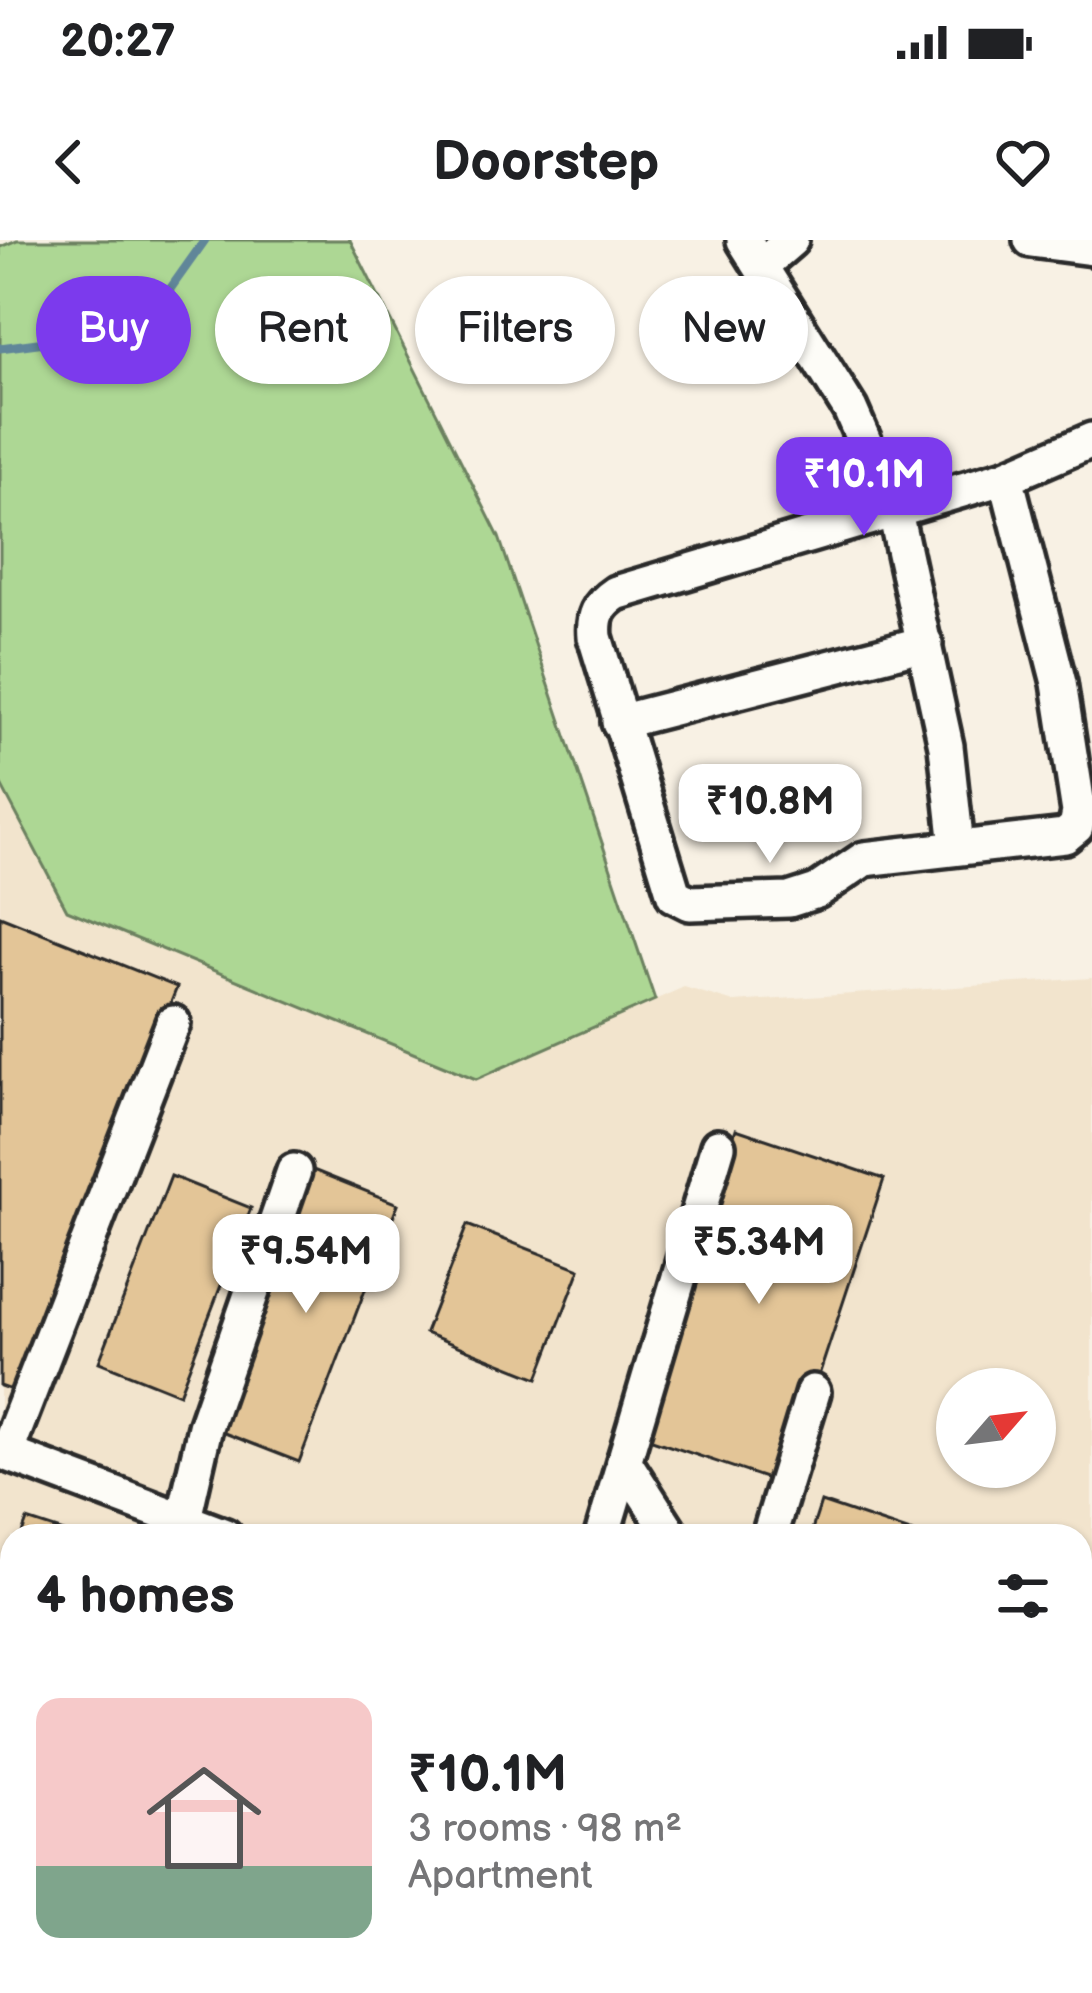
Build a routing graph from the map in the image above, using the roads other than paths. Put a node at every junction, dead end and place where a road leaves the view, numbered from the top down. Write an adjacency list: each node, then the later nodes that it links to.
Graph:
1 (791, 240): 4 (street)
2 (1031, 240): 3 (street)
3 (1092, 248)
4 (753, 253): 7 (street)
5 (1092, 440): 6 (street)
6 (1006, 477): 7 (street); 10 (street)
7 (895, 512): 8 (street); 9 (street)
8 (925, 643): 9 (street); 10 (street)
9 (619, 722): 10 (street)
10 (957, 847)
11 (173, 1023): 15 (street)
12 (718, 1146): 16 (street)
13 (294, 1171): 18 (street)
14 (813, 1392): 21 (street)
15 (3, 1452): 17 (street)
16 (624, 1461): 19 (street); 20 (street)
17 (171, 1524)
18 (184, 1524)
19 (606, 1524)
20 (664, 1524)
21 (773, 1524)

